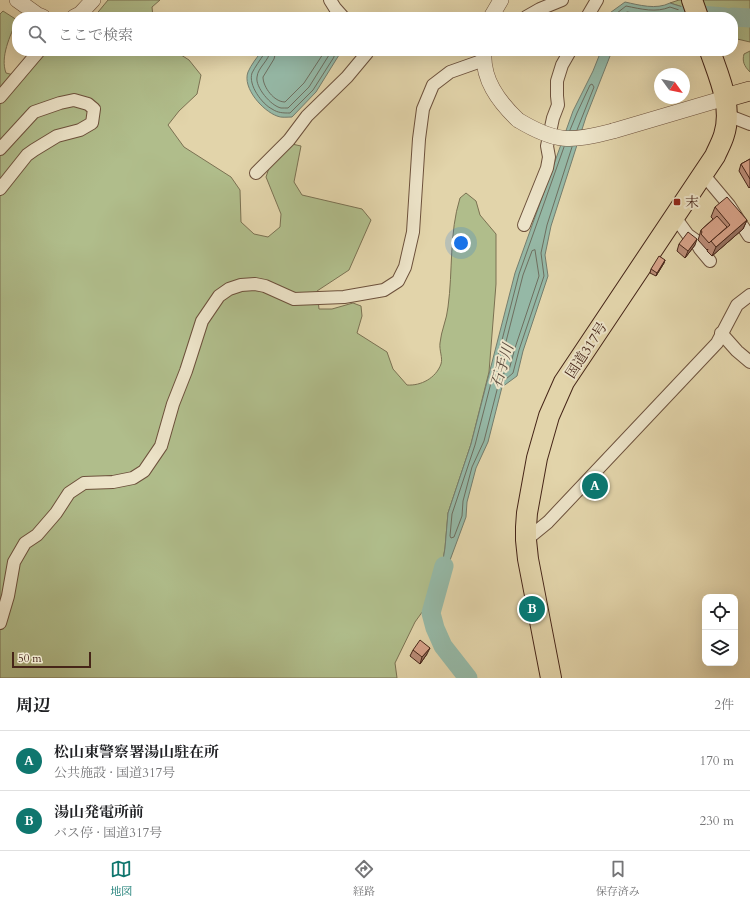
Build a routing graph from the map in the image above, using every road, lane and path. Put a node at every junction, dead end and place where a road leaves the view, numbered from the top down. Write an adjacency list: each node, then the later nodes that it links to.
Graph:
1 (17, 0): 8 (street)
2 (92, 0): 9 (street)
3 (330, 0): 10 (street)
4 (501, 0): 11 (street)
5 (562, 0): 12 (street)
6 (598, 0): 13 (street)
7 (692, 0): 14 (highway)
8 (34, 12)
9 (82, 12)
10 (338, 12)
11 (494, 12)
12 (535, 12)
13 (590, 12)
14 (696, 12)
15 (35, 56): 22 (street)
16 (365, 56): 26 (street)
17 (482, 56): 37 (street)
18 (484, 56): 23 (street, bridge)
19 (567, 56): 30 (street)
20 (711, 56): 23 (highway, 国道317号)
21 (750, 91): 23 (main road)
22 (0, 97)
23 (726, 106): 24 (street); 27 (highway, 国道317号)
24 (750, 124)
25 (0, 149): 28 (street)
26 (256, 173)
27 (703, 174): 29 (highway, 国道317号); 31 (street)
28 (0, 189)
29 (672, 220): 32 (street); 36 (highway, 国道317号)
30 (524, 225)
31 (749, 236)
32 (710, 261)
33 (750, 295): 34 (street)
34 (721, 333): 35 (street); 36 (street)
35 (750, 362)
36 (526, 540): 38 (highway, 国道317号)
37 (0, 623)
38 (551, 678)

